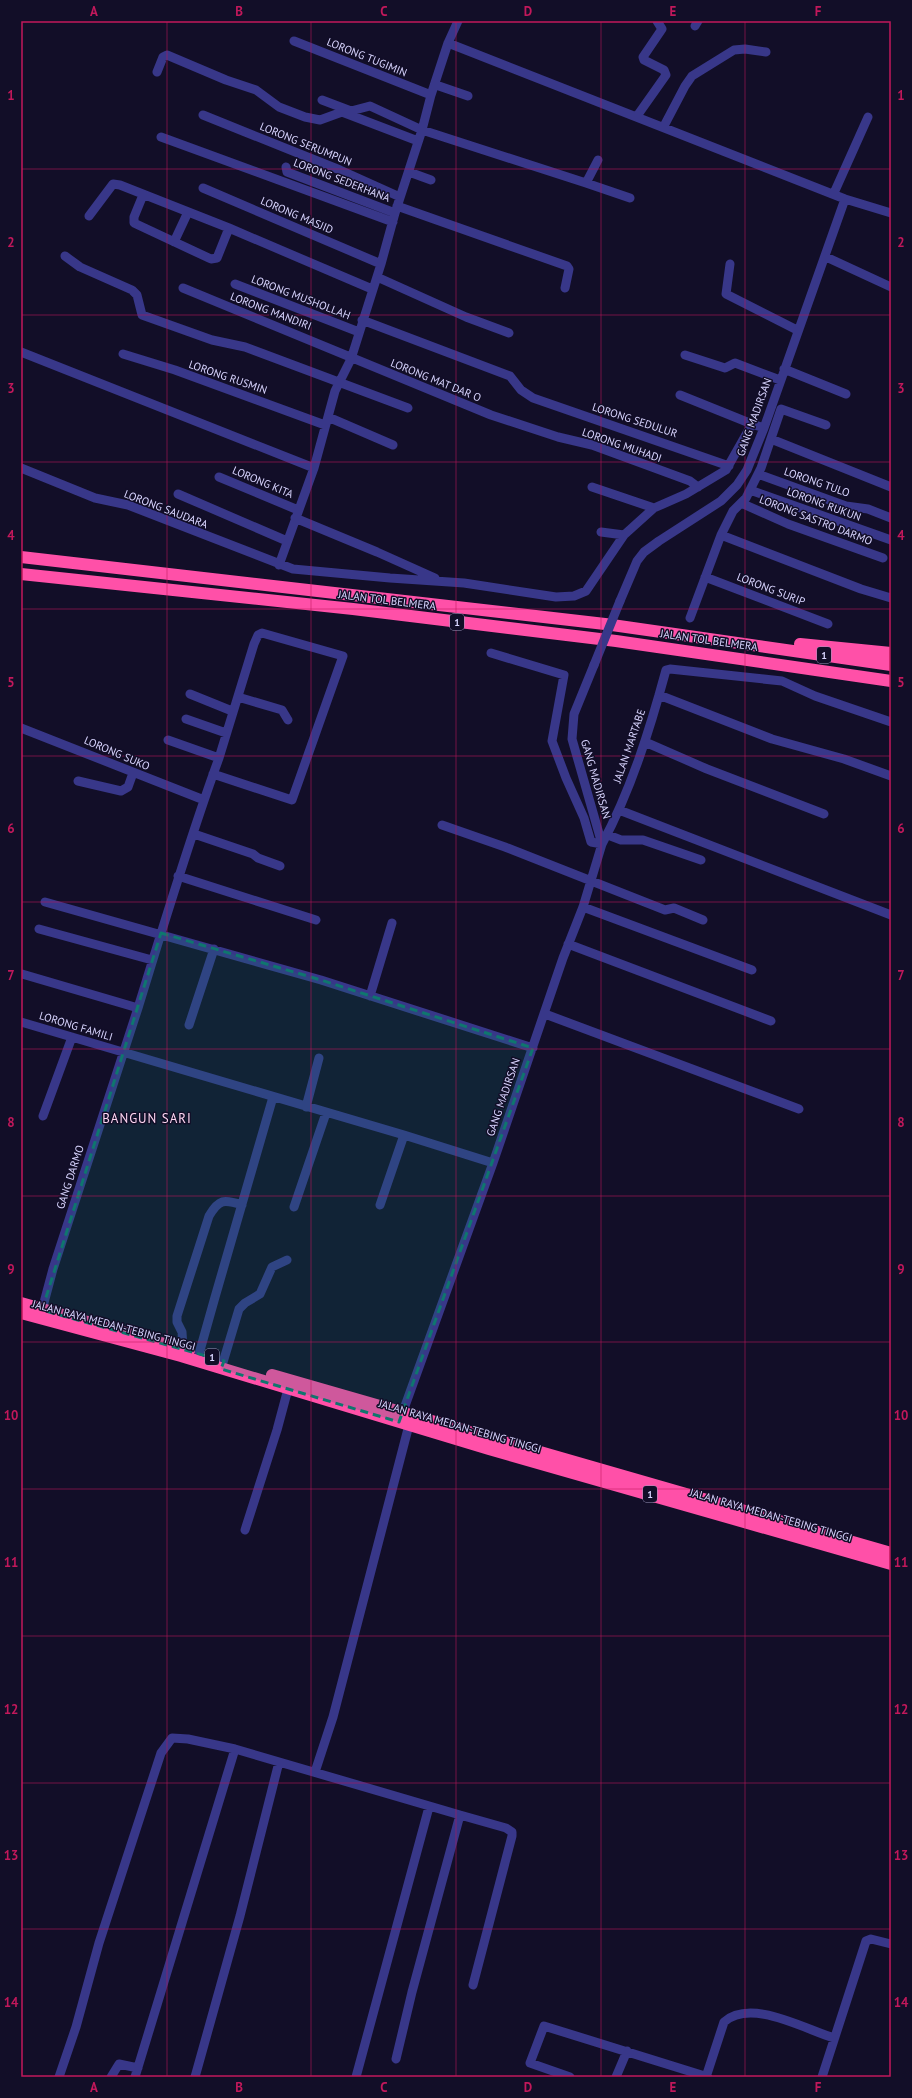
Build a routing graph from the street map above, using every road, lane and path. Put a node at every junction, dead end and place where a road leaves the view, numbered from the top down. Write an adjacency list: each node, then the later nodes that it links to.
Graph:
1 (458, 21): 4 (street)
2 (658, 21): 12 (street)
3 (294, 41): 8 (street, LORONG TUGIMIN)
4 (448, 43): 7 (street); 12 (street)
5 (766, 52): 14 (street)
6 (156, 72): 17 (street)
7 (436, 84): 8 (street); 9 (street)
8 (432, 95): 15 (street)
9 (468, 96)
10 (322, 100): 15 (street)
11 (203, 115): 26 (street, LORONG SERUMPUN)
12 (637, 116): 14 (street)
13 (868, 117): 24 (street)
14 (664, 126): 24 (street)
15 (422, 130): 17 (street); 22 (street)
16 (160, 137): 31 (street)
17 (418, 141): 20 (street)
18 (598, 160): 22 (street)
19 (286, 166): 31 (street, LORONG SEDERHANA)
20 (409, 172): 21 (street); 26 (street)
21 (431, 180)
22 (586, 183): 27 (street)
23 (203, 188): 37 (street, LORONG MASJID)
24 (834, 193): 28 (street)
25 (142, 195): 29 (street); 32 (street); 34 (street)
26 (400, 197): 31 (street)
27 (630, 198)
28 (845, 199): 30 (street); 36 (street, GANG MADIRSAN)
29 (188, 212): 33 (street); 34 (street)
30 (891, 213)
31 (395, 214): 37 (street); 43 (street)
32 (89, 216)
33 (229, 228): 34 (street); 44 (street)
34 (174, 242)
35 (65, 256): 55 (street)
36 (826, 257): 41 (street); 46 (street, GANG MADIRSAN)
37 (381, 264): 39 (street)
38 (730, 264): 46 (street)
39 (377, 277): 44 (street); 48 (street)
40 (235, 284): 47 (street, LORONG MUSHOLLAH)
41 (891, 287)
42 (183, 288): 52 (street, LORONG MANDIRI)
43 (565, 288)
44 (372, 290): 45 (street)
45 (362, 320): 47 (street); 68 (street, LORONG SEDULUR)
46 (798, 330): 53 (street, GANG MADIRSAN)
47 (359, 332): 52 (street)
48 (509, 334)
49 (21, 352): 70 (street)
50 (123, 354): 61 (street, LORONG RUSMIN)
51 (685, 355): 54 (street)
52 (351, 359): 55 (street); 62 (street, LORONG MAT DAR O)
53 (784, 368): 54 (street, GANG MADIRSAN); 56 (street)
54 (780, 380): 58 (street, GANG MADIRSAN)
55 (339, 382): 59 (street); 61 (street)
56 (846, 394)
57 (680, 395): 63 (street)
58 (772, 405): 60 (street); 65 (street, GANG MADIRSAN)
59 (408, 408)
60 (781, 409): 64 (street); 66 (street)
61 (326, 421): 67 (street, LORONG RUSMIN); 70 (street)
62 (514, 423): 74 (street, LORONG MUHADI)
63 (752, 424): 65 (street); 68 (street)
64 (826, 425)
65 (764, 428): 123 (street, GANG MADIRSAN, bridge)
66 (771, 439): 71 (street); 75 (street)
67 (393, 445)
68 (730, 466): 74 (street)
69 (21, 468): 89 (street, LORONG SAUDARA)
70 (314, 468): 80 (street)
71 (758, 474): 76 (street); 81 (street, LORONG TULO)
72 (220, 477): 80 (street, LORONG KITA)
73 (592, 487): 79 (street)
74 (698, 487): 79 (street)
75 (891, 487)
76 (750, 490): 78 (street); 85 (street, LORONG RUKUN)
77 (178, 494): 86 (street)
78 (741, 503): 84 (street); 88 (street, LORONG SASTRO DARMO)
79 (654, 508): 83 (street)
80 (296, 514): 86 (street); 92 (street, LORONG KITA)
81 (891, 518)
82 (601, 532): 83 (street)
83 (624, 535): 92 (street)
84 (721, 535): 91 (street); 93 (street)
85 (891, 540)
86 (287, 541): 89 (street)
87 (21, 557): 96 (highway, JALAN TOL BELMERA / 1)
88 (882, 558)
89 (279, 565): 92 (street, LORONG SAUDARA)
90 (21, 574): 100 (highway, JALAN TOL BELMERA / 1)
91 (705, 577): 94 (street); 95 (street, LORONG SURIP)
92 (440, 581)
93 (891, 598)
94 (690, 618)
95 (828, 624)
96 (756, 645): 98 (highway); 99 (highway, 1)
97 (491, 652): 123 (street)
98 (891, 653)
99 (891, 665)
100 (891, 681)
101 (190, 694): 104 (street)
102 (659, 695): 107 (street, JALAN MARTABE); 111 (street, JALAN MARTABE); 115 (street)
103 (238, 697): 104 (street, GANG DARMO); 106 (street); 114 (street, GANG DARMO)
104 (232, 711): 109 (street, GANG DARMO)
105 (186, 719): 109 (street)
106 (288, 720)
107 (891, 722)
108 (21, 728): 113 (street, LORONG SUKO)
109 (226, 733): 112 (street, GANG DARMO)
110 (168, 740): 112 (street)
111 (645, 742): 118 (street, JALAN MARTABE); 119 (street)
112 (219, 758): 114 (street, GANG DARMO)
113 (133, 773): 116 (street); 117 (street, LORONG SUKO)
114 (213, 774): 117 (street, GANG DARMO)
115 (891, 776)
116 (78, 781)
117 (204, 800): 121 (street, GANG DARMO)
118 (619, 810): 122 (street, JALAN MARTABE); 130 (street)
119 (824, 814)
120 (442, 825): 127 (street)
121 (194, 834): 125 (street); 126 (street, GANG DARMO)
122 (608, 835): 123 (street, JALAN MARTABE); 124 (street)
123 (602, 844): 127 (street, GANG MADIRSAN)
124 (701, 860)
125 (280, 866)
126 (178, 876): 131 (street); 135 (street, GANG DARMO)
127 (591, 881): 129 (street, GANG MADIRSAN); 132 (street)
128 (45, 902): 135 (street)
129 (583, 907): 136 (street, GANG MADIRSAN); 139 (street)
130 (891, 915)
131 (316, 920)
132 (703, 920)
133 (392, 923): 141 (street)
134 (39, 929): 138 (street)
135 (161, 933): 137 (street); 138 (street, GANG DARMO)
136 (568, 944): 143 (street, GANG MADIRSAN); 144 (street)
137 (214, 949): 141 (street); 146 (street)
138 (152, 960): 142 (street, GANG DARMO)
139 (752, 970)
140 (22, 974): 142 (street)
141 (370, 996): 148 (street)
142 (138, 1008): 149 (street, GANG DARMO)
143 (545, 1014): 148 (street, GANG MADIRSAN); 153 (street)
144 (771, 1021)
145 (21, 1022): 147 (street, LORONG FAMILI)
146 (189, 1025)
147 (72, 1037): 149 (street, LORONG FAMILI); 155 (street)
148 (533, 1048): 157 (street, GANG MADIRSAN)
149 (123, 1053): 151 (street, LORONG FAMILI); 163 (street, GANG DARMO)
150 (319, 1058): 152 (street)
151 (273, 1096): 152 (street, LORONG FAMILI); 158 (street)
152 (306, 1107): 154 (street, LORONG FAMILI)
153 (799, 1109)
154 (326, 1113): 156 (street, LORONG FAMILI); 160 (street)
155 (43, 1116)
156 (404, 1135): 157 (street, LORONG FAMILI); 159 (street)
157 (493, 1163): 169 (street, GANG MADIRSAN)
158 (242, 1205): 165 (street); 166 (street)
159 (380, 1205)
160 (294, 1207)
161 (287, 1260): 167 (street)
162 (21, 1303): 163 (highway, JALAN RAYA MEDAN-TEBING TINGGI / 1)
163 (42, 1310): 165 (highway, JALAN RAYA MEDAN-TEBING TINGGI / 1)
164 (21, 1313): 167 (highway, JALAN RAYA MEDAN-TEBING TINGGI / 1)
165 (183, 1349): 166 (highway, JALAN RAYA MEDAN-TEBING TINGGI / 1)
166 (199, 1354): 167 (highway, JALAN RAYA MEDAN-TEBING TINGGI / 1)
167 (223, 1365): 168 (highway, JALAN RAYA MEDAN-TEBING TINGGI / 1); 169 (highway, JALAN RAYA MEDAN-TEBING TINGGI / 1)
168 (288, 1388): 169 (highway, JALAN RAYA MEDAN-TEBING TINGGI / 1); 170 (street)
169 (404, 1421): 171 (highway, JALAN RAYA MEDAN-TEBING TINGGI / 1); 172 (highway, JALAN RAYA MEDAN-TEBING TINGGI / 1); 175 (street, GANG MADIRSAN)
170 (245, 1530)
171 (891, 1553)
172 (891, 1564)
173 (235, 1749): 174 (street); 183 (street); 184 (street)
174 (279, 1762): 175 (street); 186 (street)
175 (315, 1772): 176 (street)
176 (428, 1807): 177 (street); 187 (street)
177 (460, 1815): 179 (street); 182 (street)
178 (891, 1944): 180 (street)
179 (473, 1985)
180 (834, 2038): 190 (street); 191 (street)
181 (627, 2051): 188 (street); 189 (street); 190 (street)
182 (396, 2059)
183 (136, 2073): 185 (street)
184 (58, 2077)
185 (111, 2077)
186 (195, 2077)
187 (356, 2077)
188 (570, 2077)
189 (616, 2077)
190 (707, 2077)
191 (822, 2077)

